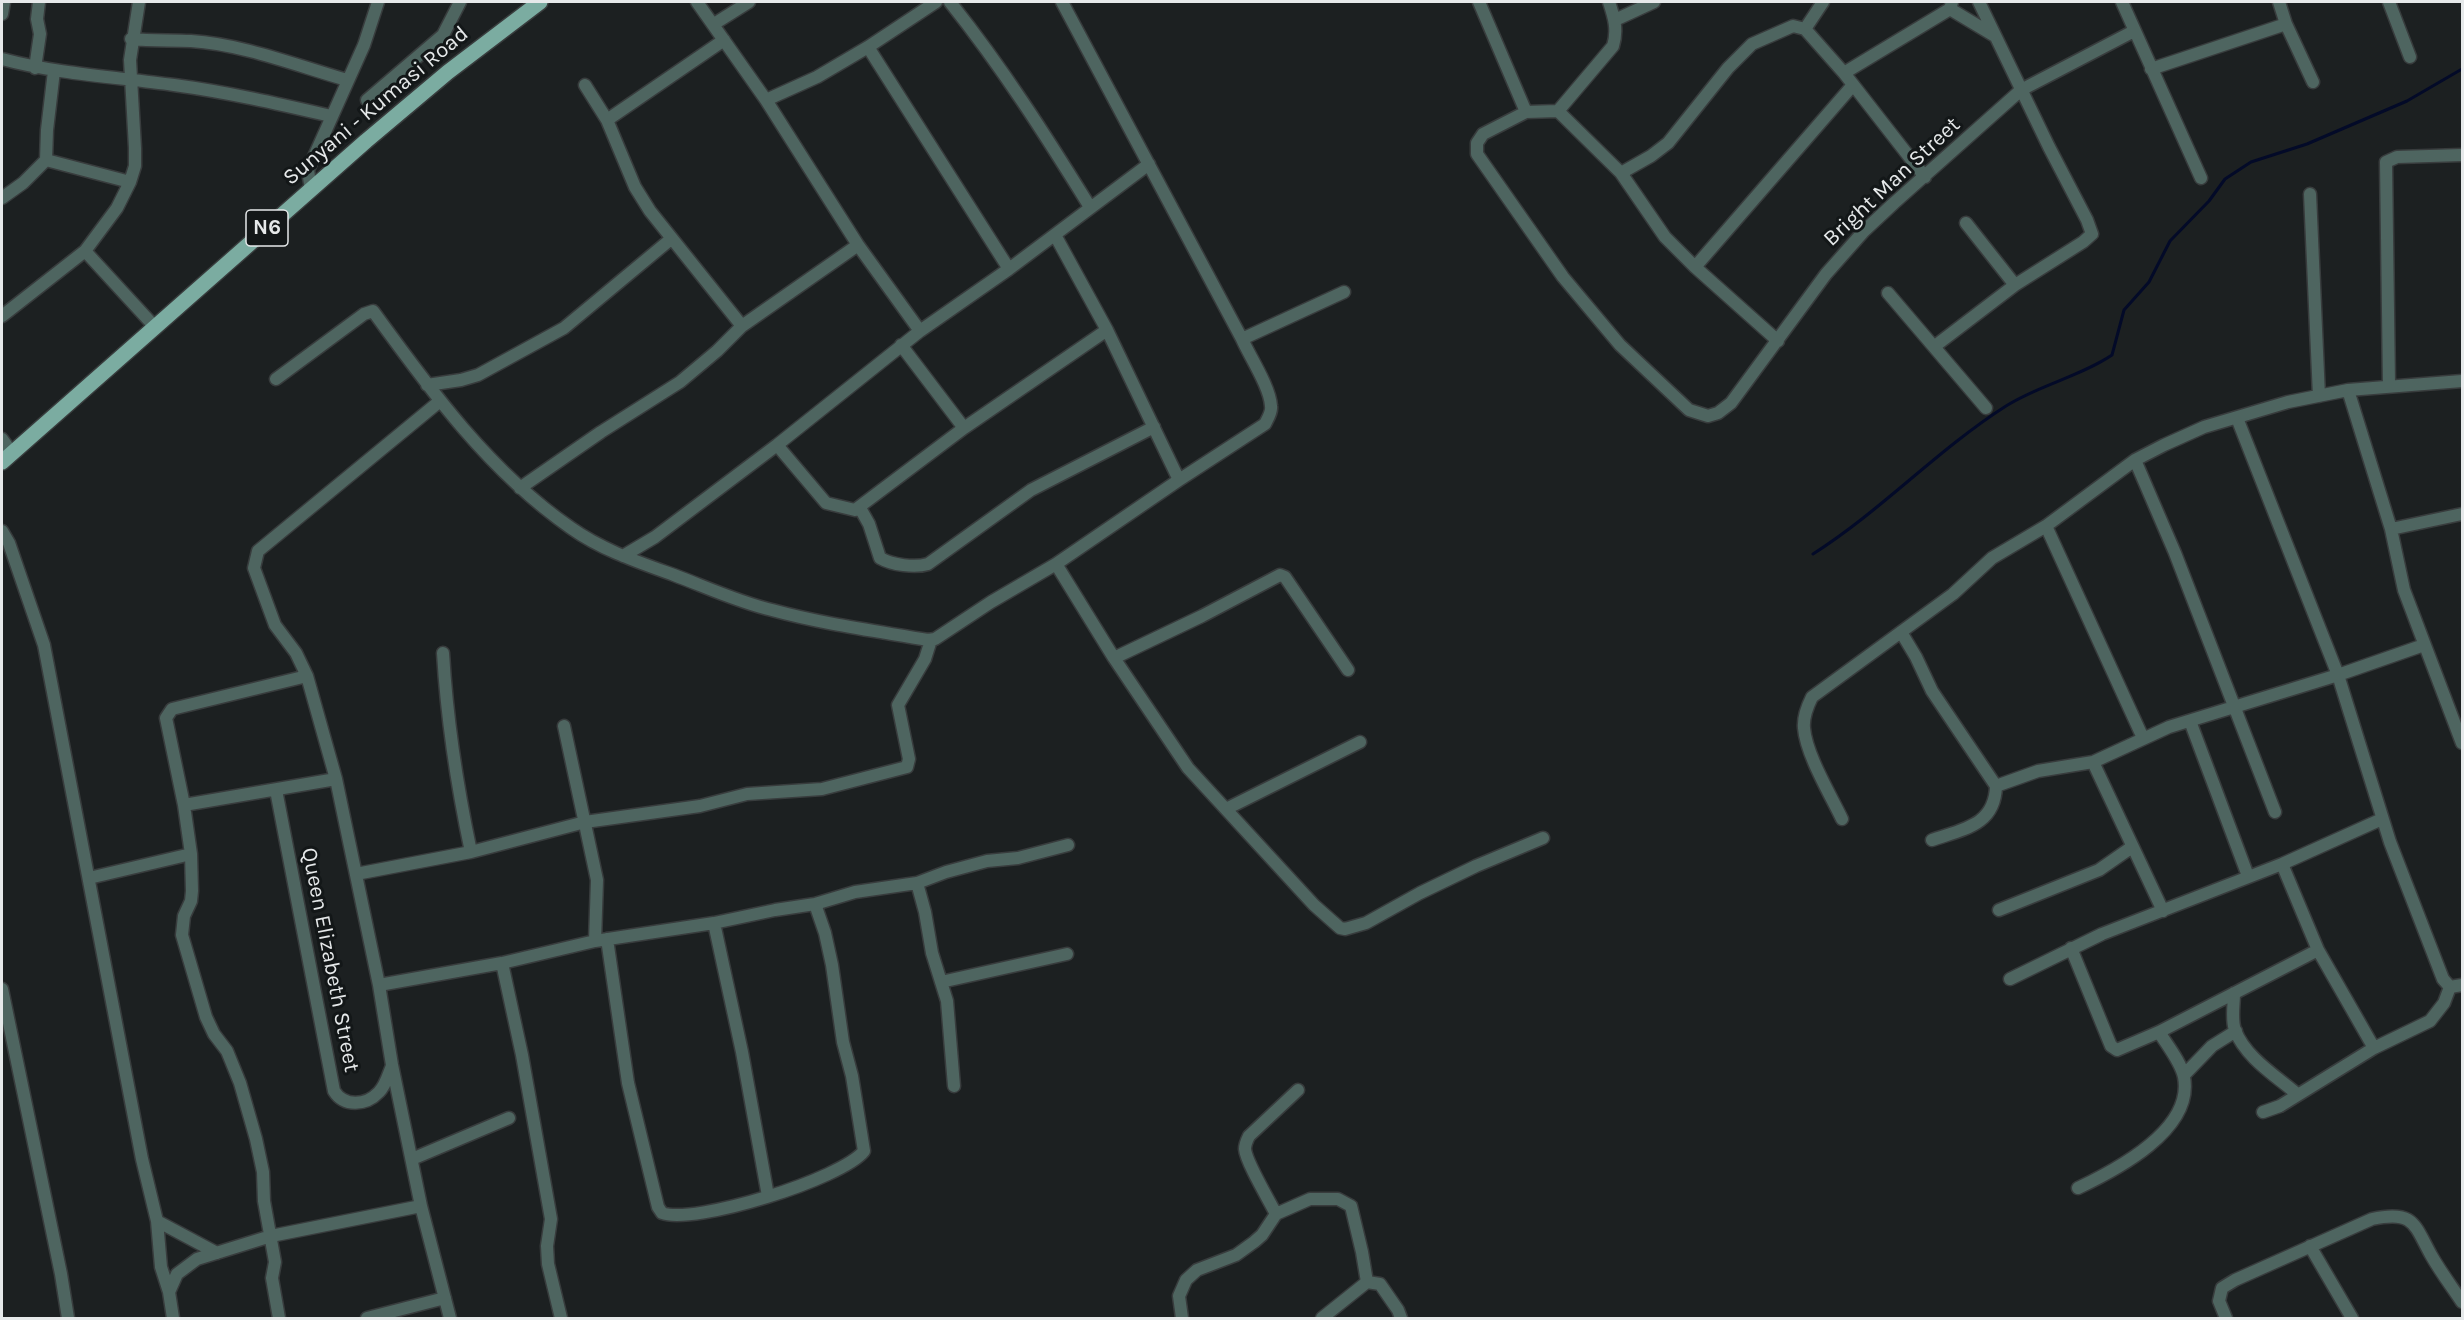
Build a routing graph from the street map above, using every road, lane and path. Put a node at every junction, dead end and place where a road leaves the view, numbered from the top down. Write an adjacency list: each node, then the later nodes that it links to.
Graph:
1 (4, 2): 21 (street)
2 (39, 2): 33 (street)
3 (139, 2): 28 (street)
4 (378, 2): 38 (street)
5 (460, 2): 43 (street)
6 (540, 2): 56 (main road, Sunyani - Kumasi Road / N6)
7 (697, 2): 23 (street)
8 (748, 2): 23 (street)
9 (950, 2): 59 (street)
10 (1062, 2): 51 (street)
11 (1479, 2): 46 (street)
12 (1609, 2): 22 (street)
13 (1654, 2): 22 (street)
14 (1823, 2): 25 (street)
15 (1979, 2): 27 (street)
16 (2122, 2): 26 (street)
17 (2279, 2): 24 (street)
18 (2389, 2): 31 (street)
19 (930, 3): 30 (street)
20 (1951, 5): 27 (street); 36 (street)
21 (2, 14)
22 (1615, 20): 45 (street)
23 (714, 24): 29 (street)
24 (2286, 24): 34 (street); 39 (street)
25 (1805, 29): 36 (street); 52 (street)
26 (2134, 32): 34 (street); 42 (street, Bright Man Street)
27 (1996, 37): 42 (street)
28 (132, 39): 37 (street); 38 (street)
29 (724, 40): 44 (street); 48 (street)
30 (868, 47): 44 (street); 66 (street)
31 (2410, 57)
32 (2, 59): 33 (street)
33 (35, 68): 35 (street)
34 (2151, 69): 54 (street)
35 (54, 71): 37 (street); 50 (street)
36 (1844, 73): 41 (street)
37 (131, 79): 47 (street); 55 (street)
38 (347, 80): 47 (street)
39 (2313, 82)
40 (585, 85): 48 (street)
41 (1852, 85): 53 (street); 65 (street)
42 (2021, 90): 53 (street, Bright Man Street); 67 (street)
43 (367, 100)
44 (766, 100): 63 (street)
45 (1558, 111): 46 (street); 52 (street)
46 (1526, 112): 76 (street, Bright Man Street)
47 (331, 116): 56 (street)
48 (607, 120): 62 (street)
49 (2463, 155): 82 (street)
50 (46, 160): 55 (street); 58 (street)
51 (1149, 164): 59 (street); 75 (street)
52 (1621, 173): 65 (street)
53 (1925, 177): 76 (street, Bright Man Street)
54 (2201, 178)
55 (130, 182): 64 (street)
56 (311, 190): 71 (main road, Sunyani - Kumasi Road / N6)
57 (2310, 194): 84 (street)
58 (2, 198)
59 (1090, 207): 61 (street)
60 (1966, 224): 67 (street)
61 (1055, 235): 66 (street); 73 (street)
62 (671, 238): 72 (street); 81 (street)
63 (858, 245): 72 (street); 74 (street)
64 (85, 251): 70 (street); 71 (street)
65 (1695, 267): 76 (street)
66 (1008, 269): 74 (street)
67 (2015, 285): 78 (street)
68 (1344, 292): 75 (street)
69 (1888, 293): 78 (street)
70 (2, 316)
71 (154, 326): 92 (main road, Sunyani - Kumasi Road / N6)
72 (742, 326): 95 (street)
73 (1107, 330): 88 (street); 89 (street)
74 (920, 331): 77 (street)
75 (1242, 339): 94 (street)
76 (1778, 341)
77 (901, 345): 89 (street); 91 (street)
78 (1935, 346): 86 (street)
79 (276, 379): 81 (street)
80 (2463, 381): 82 (street)
81 (427, 385): 85 (street)
82 (2389, 385): 83 (street)
83 (2348, 390): 84 (street); 99 (street)
84 (2319, 396): 87 (street)
85 (440, 401): 95 (street); 110 (street)
86 (1986, 408)
87 (2237, 418): 93 (street); 109 (street)
88 (1154, 427): 94 (street); 96 (street)
89 (964, 428): 96 (street)
90 (2, 439): 92 (street)
91 (777, 445): 96 (street); 101 (street)
92 (7, 457)
93 (2134, 460): 98 (street); 111 (street)
94 (1179, 480): 102 (street)
95 (520, 488): 101 (street)
96 (860, 508)
97 (2463, 514): 99 (street)
98 (2046, 526): 103 (street); 115 (street)
99 (2391, 529): 105 (street)
100 (2, 531): 137 (street)
101 (623, 556): 104 (street)
102 (1056, 564): 104 (street); 107 (street)
103 (1901, 632): 120 (street); 125 (street)
104 (931, 640): 127 (street)
105 (2424, 645): 109 (street); 112 (street)
106 (443, 653): 132 (street)
107 (1114, 658): 108 (street); 123 (street)
108 (1348, 670)
109 (2337, 675): 111 (street); 126 (street)
110 (308, 676): 119 (street); 122 (street)
111 (2236, 707): 113 (street); 124 (street)
112 (2457, 712): 117 (street)
113 (2190, 721): 115 (street); 136 (street)
114 (564, 726): 127 (street)
115 (2144, 738): 118 (street)
116 (1360, 741): 123 (street)
117 (2463, 743)
118 (2093, 762): 120 (street); 131 (street)
119 (336, 779): 121 (street); 135 (street)
120 (1996, 786): 129 (street)
121 (276, 790): 122 (street); 158 (street, Queen Elizabeth Street)
122 (184, 805): 133 (street)
123 (1226, 809): 128 (street)
124 (2275, 812)
125 (1842, 819)
126 (2382, 819): 134 (street); 152 (street)
127 (585, 822): 132 (street); 143 (street)
128 (1543, 838)
129 (1932, 840)
130 (1068, 845): 138 (street)
131 (2132, 848): 140 (street); 141 (street)
132 (471, 852): 135 (street)
133 (191, 854): 137 (street); 171 (street)
134 (2282, 864): 136 (street); 145 (street)
135 (356, 874): 150 (street)
136 (2248, 876): 141 (street)
137 (89, 878): 170 (street)
138 (917, 883): 139 (street); 149 (street)
139 (815, 904): 142 (street); 167 (street)
140 (1999, 910)
141 (2163, 911): 144 (street)
142 (714, 923): 143 (street); 167 (street)
143 (601, 940): 147 (street); 167 (street)
144 (2071, 948): 148 (street); 156 (street)
145 (2318, 950): 154 (street); 157 (street)
146 (1067, 954): 149 (street)
147 (502, 963): 150 (street); 183 (street)
148 (2010, 979)
149 (941, 982): 160 (street)
150 (379, 985): 158 (street)
151 (2463, 986): 152 (street)
152 (2450, 987): 157 (street)
153 (2, 989): 178 (street)
154 (2234, 993): 155 (street); 156 (street)
155 (2236, 1031): 159 (street); 162 (street)
156 (2159, 1032): 159 (street)
157 (2374, 1048): 162 (street)
158 (392, 1065): 165 (street)
159 (2184, 1075): 166 (street)
160 (954, 1086)
161 (1298, 1090): 169 (street)
162 (2297, 1094): 163 (street)
163 (2263, 1113)
164 (509, 1118): 165 (street)
165 (412, 1159): 168 (street)
166 (2078, 1188)
167 (768, 1196)
168 (421, 1206): 171 (street); 176 (street)
169 (1276, 1214): 174 (street); 184 (street)
170 (157, 1221): 173 (street); 175 (street)
171 (271, 1236): 173 (street); 180 (street)
172 (2310, 1246): 177 (street); 187 (street); 188 (street)
173 (217, 1253): 175 (street)
174 (1367, 1282): 185 (street); 186 (street)
175 (169, 1292): 179 (street)
176 (445, 1298): 181 (street); 182 (street)
177 (2463, 1302)
178 (68, 1318)
179 (173, 1318)
180 (279, 1318)
181 (367, 1318)
182 (450, 1318)
183 (561, 1318)
184 (1182, 1318)
185 (1323, 1318)
186 (1401, 1318)
187 (2226, 1318)
188 (2352, 1318)

